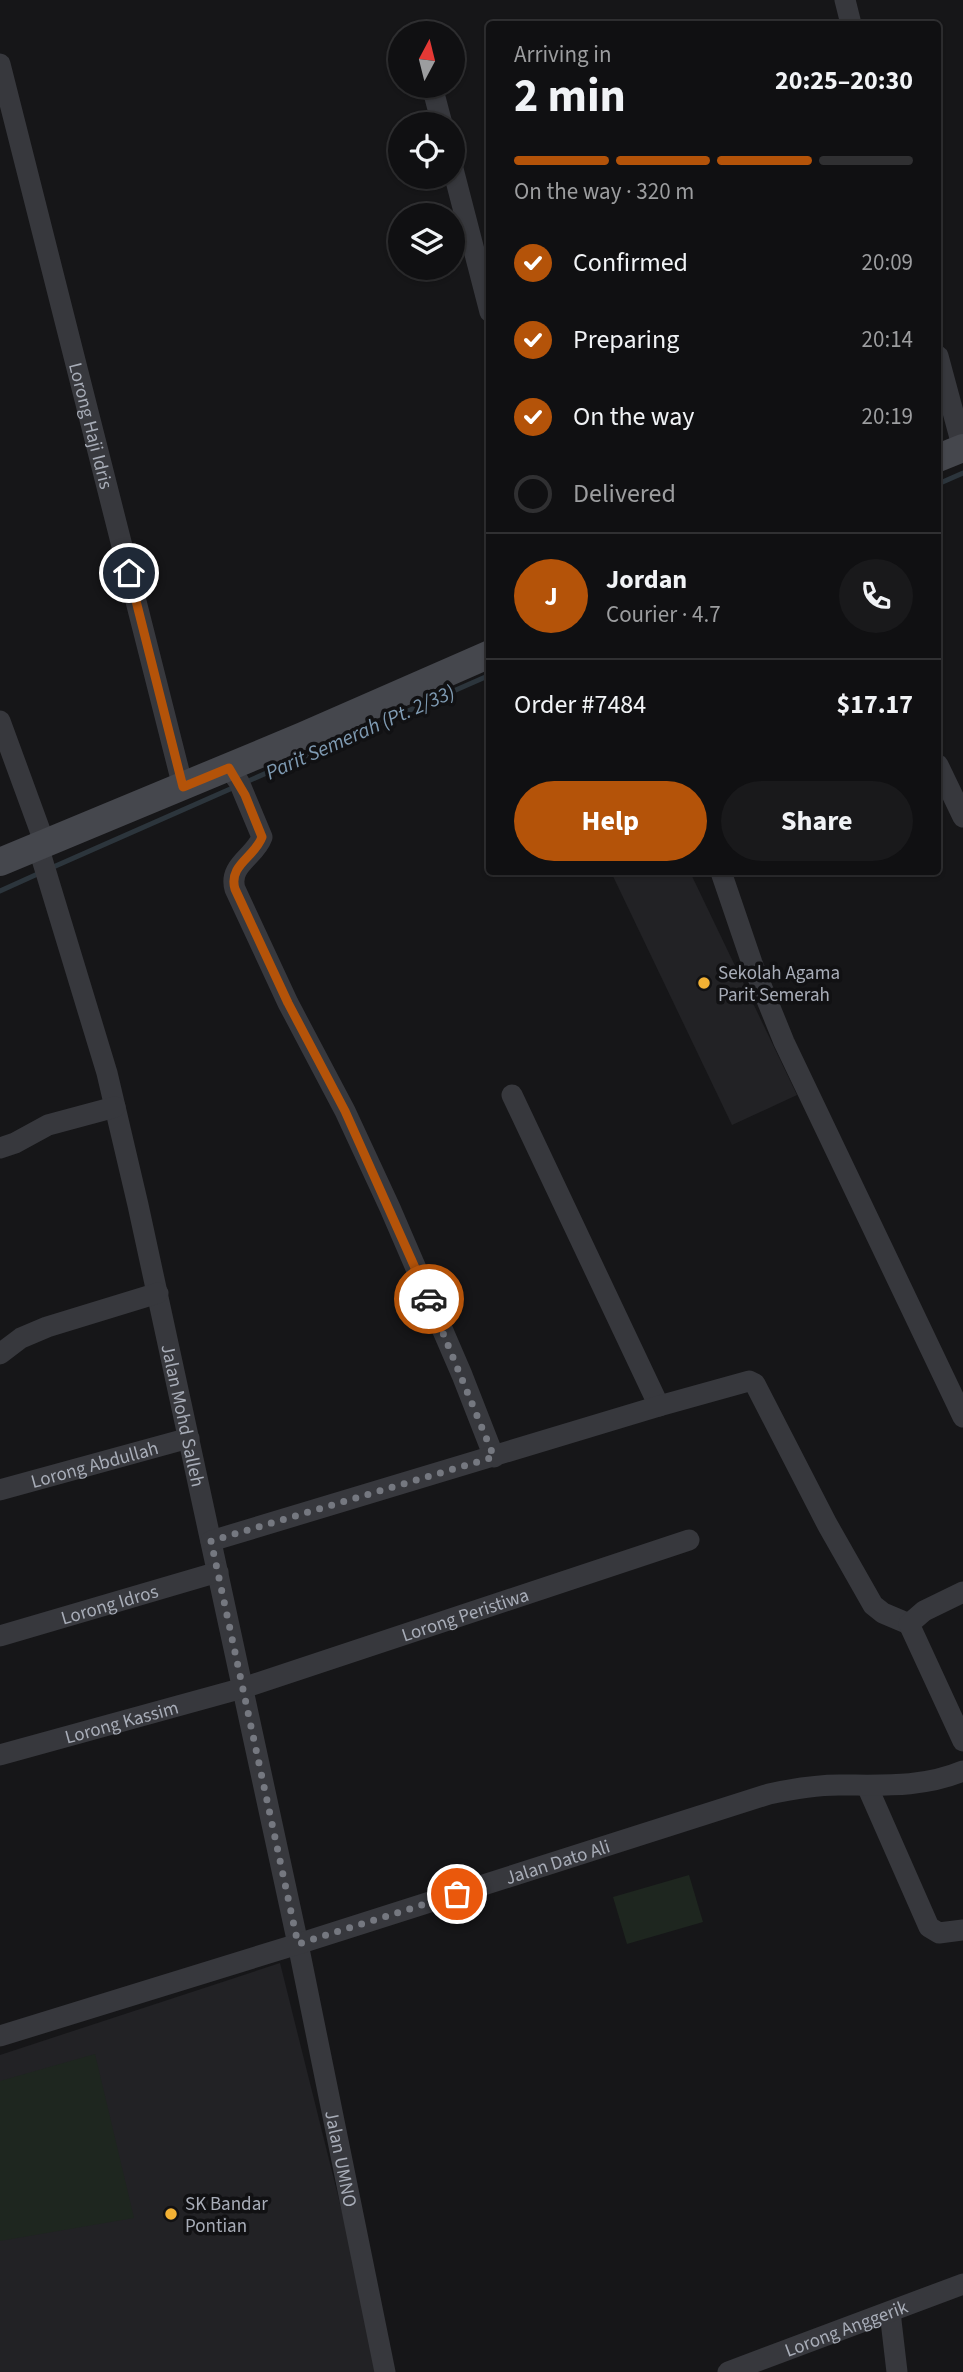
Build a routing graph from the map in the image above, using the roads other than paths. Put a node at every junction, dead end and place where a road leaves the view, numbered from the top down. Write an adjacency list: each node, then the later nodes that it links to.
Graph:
1 (845, 0): 2 (street)
2 (850, 21)
3 (0, 64): 13 (street, Lorong Haji Idris)
4 (458, 189): 5 (street)
5 (486, 297)
6 (941, 366): 7 (street)
7 (963, 448): 8 (main road)
8 (941, 457)
9 (486, 656): 12 (main road)
10 (0, 721): 15 (street, Jalan Mohd Salleh)
11 (941, 771): 14 (street)
12 (234, 775): 13 (main road); 26 (street)
13 (183, 787): 15 (main road)
14 (963, 817)
15 (42, 851): 16 (main road); 19 (street, Jalan Mohd Salleh)
16 (0, 862)
17 (722, 875): 24 (street)
18 (512, 1095): 23 (street)
19 (115, 1107): 20 (street); 21 (street, Jalan Mohd Salleh)
20 (0, 1148)
21 (158, 1293): 22 (street); 25 (street, Jalan Mohd Salleh)
22 (0, 1354)
23 (659, 1406): 26 (street); 32 (street)
24 (963, 1417)
25 (189, 1438): 27 (street, Lorong Abdullah); 29 (street, Jalan Mohd Salleh)
26 (494, 1457): 29 (street)
27 (0, 1490)
28 (689, 1540): 34 (street, Lorong Peristiwa)
29 (211, 1541): 30 (street, Jalan Mohd Salleh)
30 (218, 1572): 33 (street, Lorong Idros); 34 (street, Jalan Mohd Salleh)
31 (963, 1592): 32 (street)
32 (909, 1623): 35 (street)
33 (0, 1636)
34 (243, 1688): 36 (street, Lorong Kassim); 40 (street, Jalan Mohd Salleh)
35 (963, 1741)
36 (0, 1755)
37 (963, 1771): 38 (street, Jalan Dato Ali)
38 (867, 1786): 39 (street); 40 (street, Jalan Dato Ali)
39 (963, 1930)
40 (298, 1944): 41 (street, Jalan Dato Ali); 44 (street, Jalan UMNO)
41 (0, 2036)
42 (963, 2284): 43 (street, Lorong Anggerik)
43 (890, 2312): 45 (street, Lorong Anggerik); 46 (street)
44 (386, 2372)
45 (728, 2372)
46 (897, 2372)

